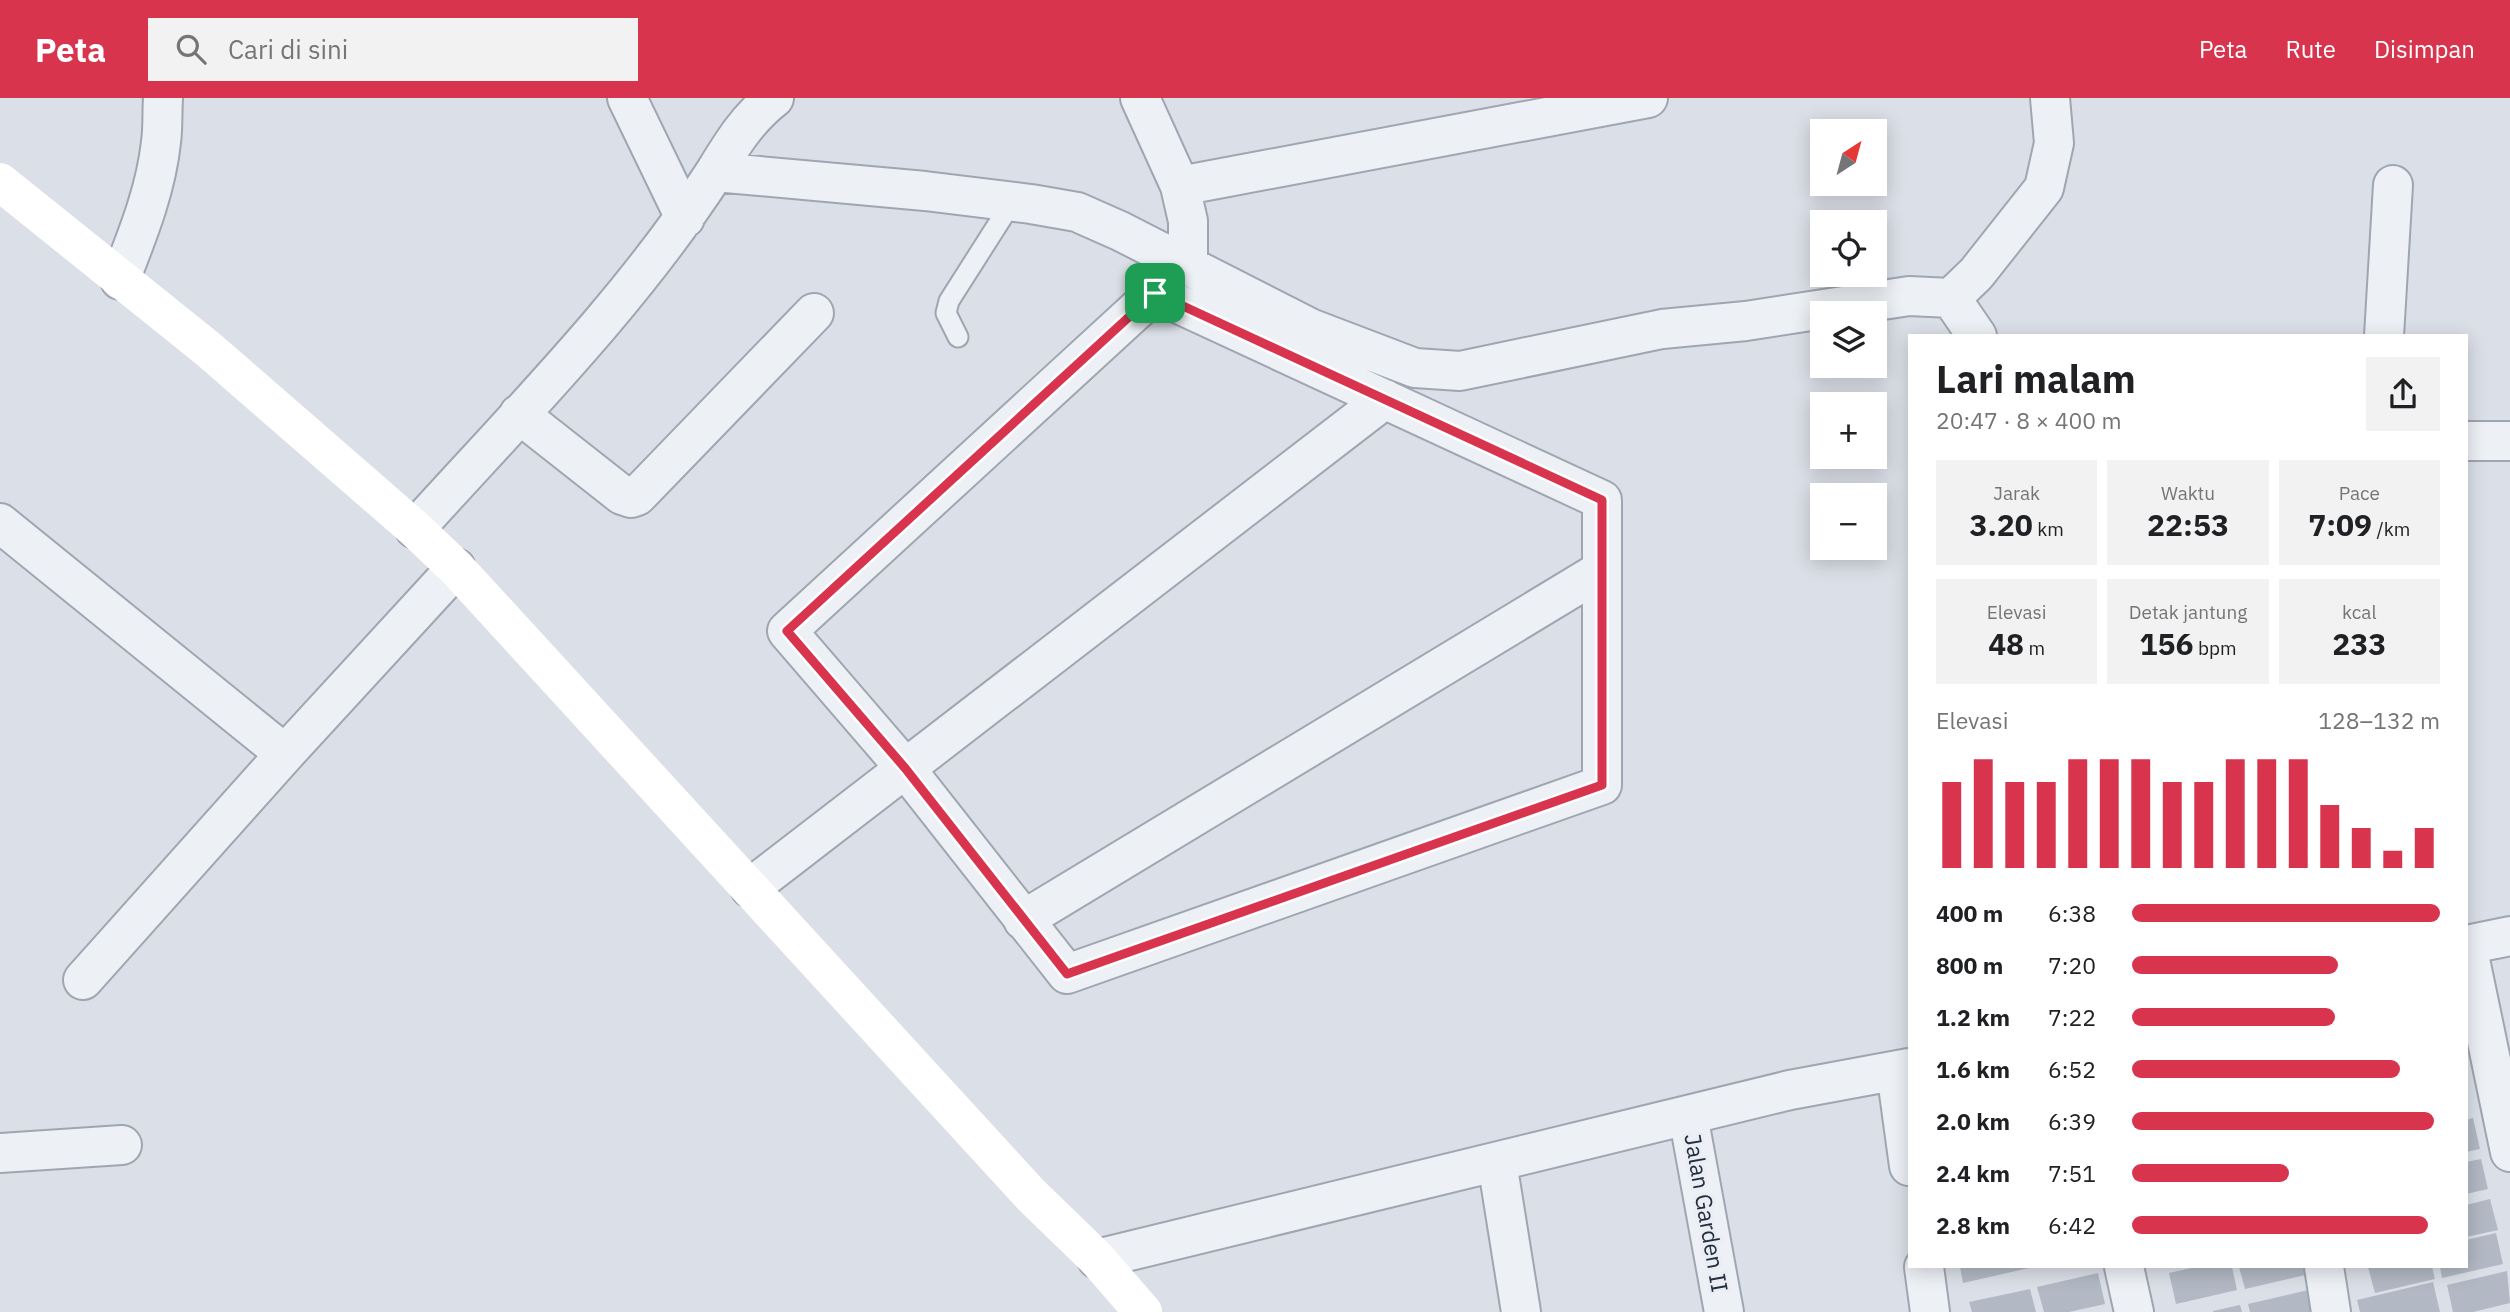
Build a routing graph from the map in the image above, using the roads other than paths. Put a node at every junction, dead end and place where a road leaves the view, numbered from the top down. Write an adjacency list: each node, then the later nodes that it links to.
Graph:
1 (163, 98): 14 (street)
2 (627, 98): 12 (street)
3 (774, 98): 7 (street)
4 (1140, 98): 10 (street)
5 (1648, 98): 10 (street)
6 (2050, 98): 15 (street)
7 (715, 172): 11 (street); 12 (street)
8 (0, 181): 14 (street)
9 (2393, 185): 18 (street)
10 (1180, 186): 13 (street)
11 (1012, 202): 13 (street); 19 (lane)
12 (685, 218): 21 (street)
13 (1188, 267): 15 (street)
14 (120, 280): 25 (street)
15 (1951, 298): 17 (street)
16 (814, 313): 21 (street)
17 (1976, 334)
18 (2384, 334)
19 (958, 337)
20 (1385, 399): 27 (street); 29 (street); 29 (street)
21 (519, 414): 25 (street)
22 (2468, 441): 23 (street)
23 (2510, 441)
24 (0, 523): 28 (street)
25 (415, 529): 26 (street)
26 (456, 568): 28 (street); 30 (street)
27 (1602, 570): 31 (street); 31 (street)
28 (285, 754): 35 (street)
29 (905, 768): 30 (street); 31 (street)
30 (750, 888): 43 (street)
31 (1023, 920)
32 (2510, 936): 33 (street)
33 (2468, 945)
34 (2468, 954): 40 (street)
35 (83, 980)
36 (1902, 1070): 37 (street); 39 (street)
37 (1688, 1115): 42 (street); 49 (street, Jalan Garden II)
38 (122, 1145): 41 (street)
39 (1908, 1152)
40 (2510, 1152)
41 (0, 1153)
42 (1497, 1162): 43 (street); 48 (street)
43 (1097, 1259): 47 (street)
44 (1924, 1268): 50 (street)
45 (2124, 1268): 51 (street)
46 (2324, 1268): 52 (street)
47 (1143, 1312)
48 (1521, 1312)
49 (1724, 1312)
50 (1930, 1312)
51 (2134, 1312)
52 (2331, 1312)

